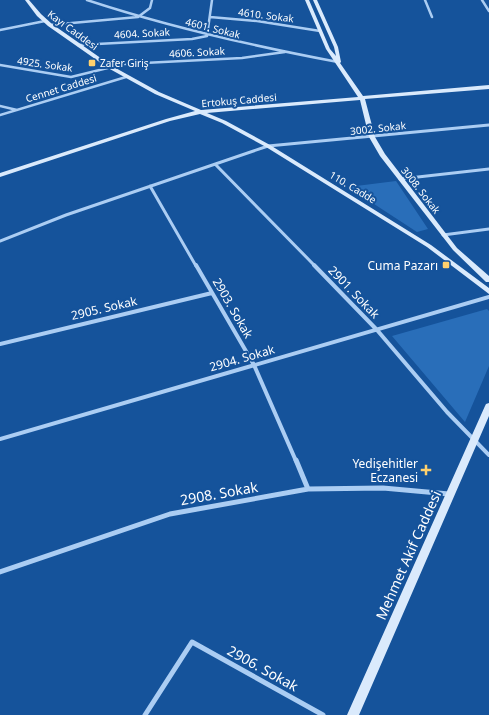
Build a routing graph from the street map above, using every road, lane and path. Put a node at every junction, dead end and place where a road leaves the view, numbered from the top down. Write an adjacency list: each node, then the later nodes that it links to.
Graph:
1 (27, 0): 13 (street, Kayı Caddesi)
2 (87, 0): 10 (street, 4601. Sokak)
3 (152, 0): 10 (street)
4 (212, 0): 11 (street)
5 (307, 0): 16 (street)
6 (315, 0): 20 (street)
7 (425, 0): 12 (street)
8 (482, 0): 9 (street)
9 (489, 11)
10 (138, 17): 14 (street); 17 (street, 4601. Sokak)
11 (210, 17): 16 (street, 4610. Sokak); 17 (street)
12 (432, 17)
13 (45, 20): 14 (street, Kayı Caddesi); 15 (street)
14 (50, 25): 18 (street, Kayı Caddesi)
15 (0, 30)
16 (320, 31): 20 (street)
17 (207, 36): 18 (street, 4604. Sokak); 19 (street, 4601. Sokak)
18 (78, 45): 22 (street, Kayı Caddesi)
19 (285, 52): 20 (street, 4601. Sokak); 22 (street, 4606. Sokak)
20 (339, 62): 25 (street, 3008. Sokak)
21 (0, 65): 22 (street, 4925. Sokak)
22 (110, 67): 23 (street, Kayı Caddesi)
23 (126, 77): 27 (street, Cennet Caddesi); 28 (street, Kayı Caddesi)
24 (489, 86): 25 (street, Ertokuş Caddesi)
25 (362, 98): 28 (street, Ertokuş Caddesi); 31 (street, 3008. Sokak)
26 (0, 106): 27 (street)
27 (18, 110): 29 (street, Cennet Caddesi)
28 (199, 112): 32 (street, 110. Cadde); 35 (street, Ertokuş Caddesi)
29 (0, 115)
30 (489, 125): 31 (street, 3002. Sokak)
31 (372, 137): 32 (street, 3002. Sokak); 36 (street, 3008. Sokak)
32 (268, 146): 33 (street, 3002. Sokak); 42 (street, 110. Cadde)
33 (214, 164): 37 (street, 3002. Sokak); 45 (street, 2901. Sokak)
34 (489, 169): 36 (street)
35 (0, 175)
36 (400, 179): 39 (street, 3008. Sokak)
37 (150, 186): 40 (street, 3002. Sokak); 43 (street, 2903. Sokak)
38 (489, 228): 39 (street)
39 (443, 235): 41 (street, 3008. Sokak)
40 (0, 241)
41 (489, 280)
42 (489, 292)
43 (212, 293): 46 (street, 2905. Sokak); 47 (street, 2903. Sokak)
44 (489, 297): 45 (street, 2904. Sokak)
45 (377, 330): 47 (street, 2904. Sokak); 50 (street, 2901. Sokak)
46 (0, 344)
47 (254, 365): 49 (street, 2904. Sokak); 52 (street, 2903. Sokak)
48 (489, 406): 50 (street, Mehmet Akif Caddesi)
49 (0, 439)
50 (474, 440): 51 (street, 2901. Sokak); 53 (street, Mehmet Akif Caddesi)
51 (489, 455)
52 (308, 489): 53 (street, 2908. Sokak); 54 (street, 2908. Sokak)
53 (450, 495): 57 (street, Mehmet Akif Caddesi)
54 (0, 572)
55 (145, 715): 56 (street, 2906. Sokak)
56 (323, 715)
57 (353, 715)

